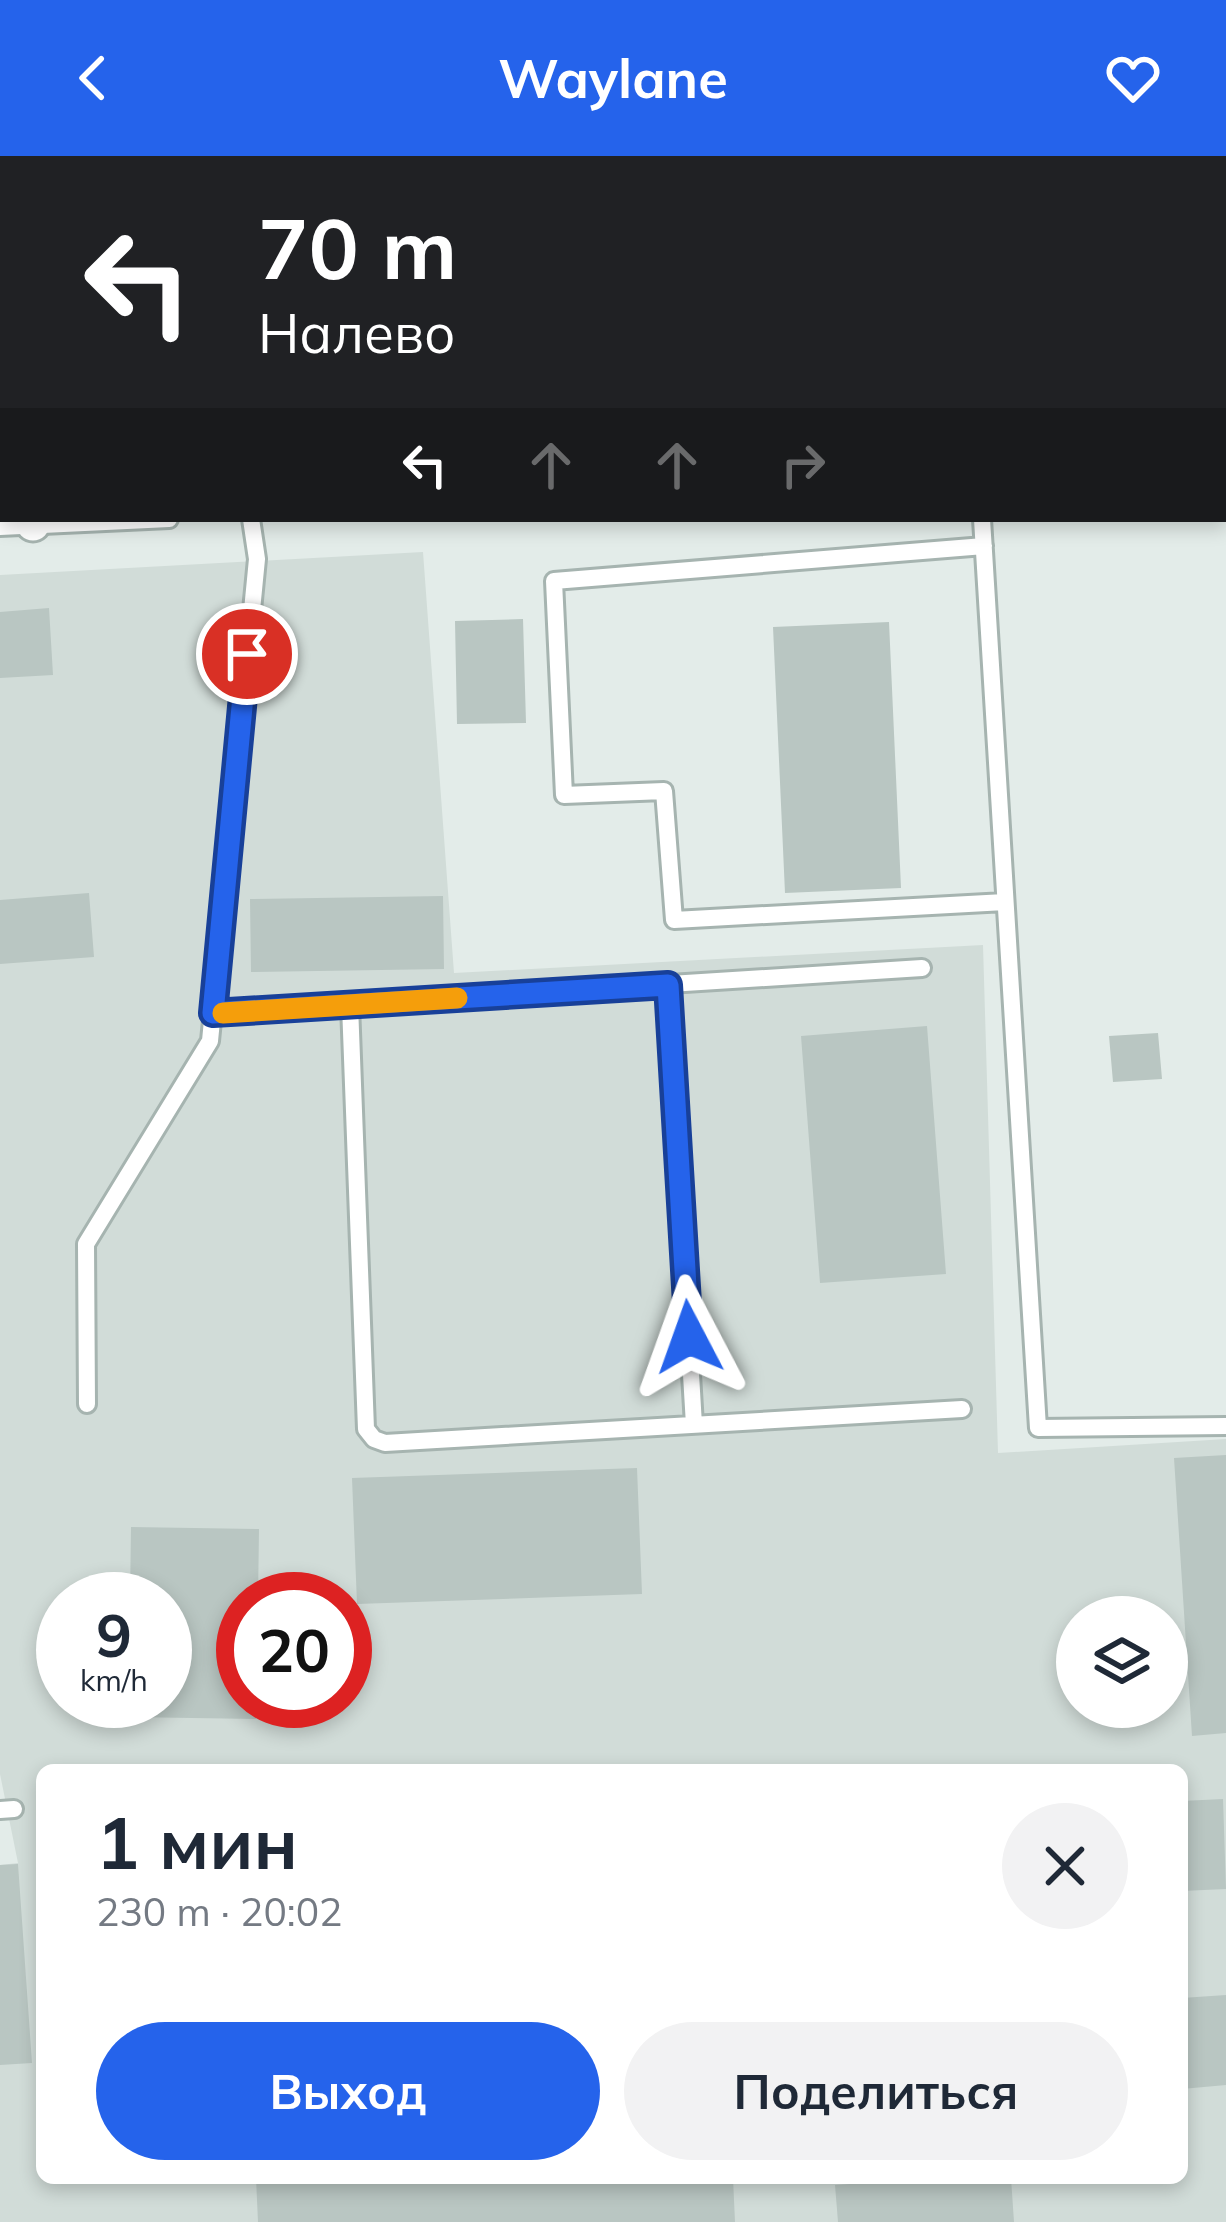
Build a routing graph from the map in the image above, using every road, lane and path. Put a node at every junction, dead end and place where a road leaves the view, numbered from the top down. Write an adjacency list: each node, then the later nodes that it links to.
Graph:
1 (59, 522): 4 (lane)
2 (251, 522): 10 (lane)
3 (982, 522): 5 (lane)
4 (22, 523)
5 (984, 546): 6 (lane); 6 (lane)
6 (1006, 902): 14 (lane)
7 (922, 968): 8 (lane)
8 (668, 985): 9 (lane); 13 (lane)
9 (350, 1005): 10 (lane); 13 (lane)
10 (213, 1013): 11 (lane)
11 (87, 1404)
12 (962, 1409): 13 (lane)
13 (694, 1425)
14 (1226, 1426)

